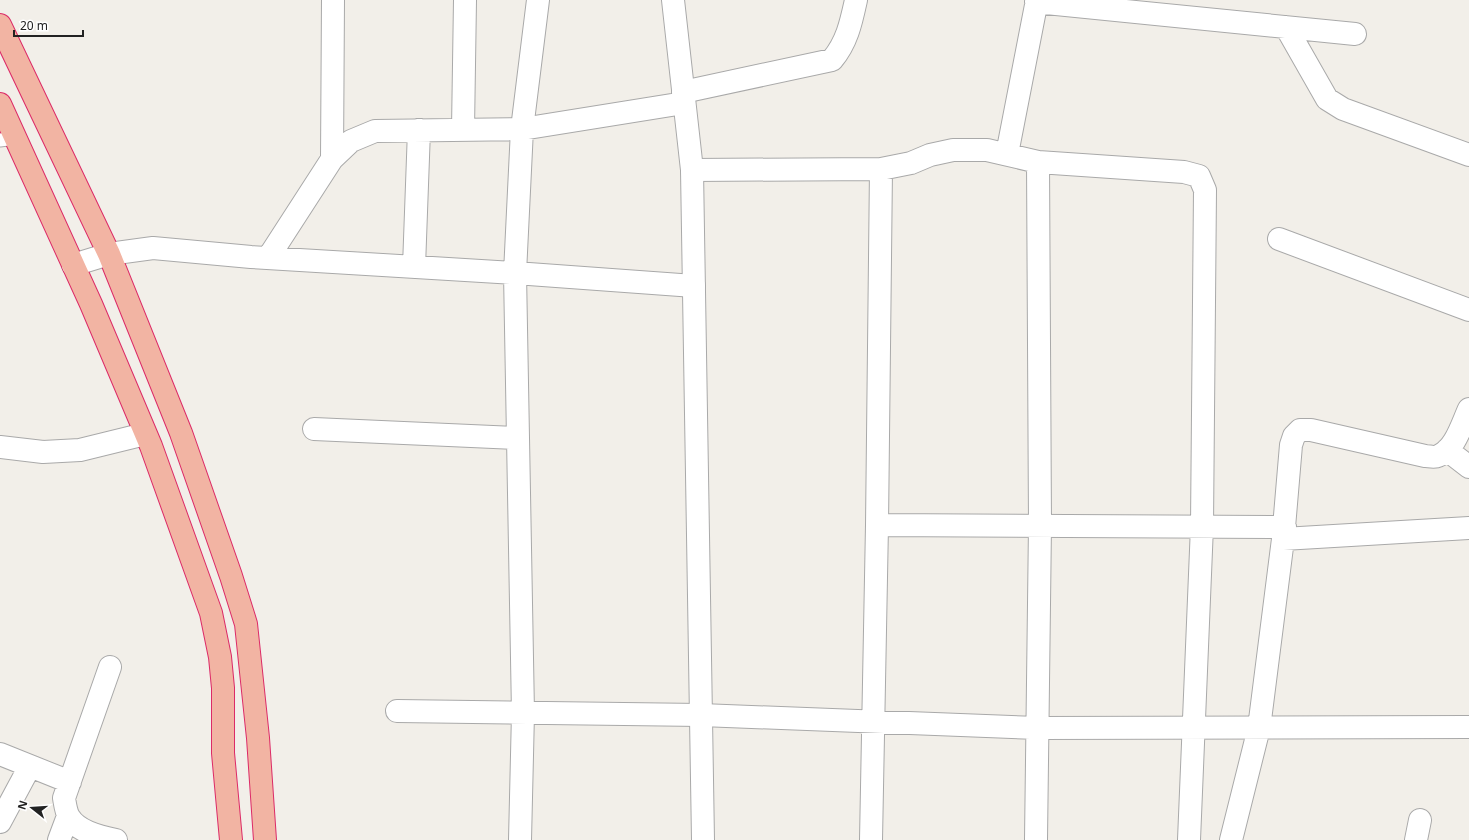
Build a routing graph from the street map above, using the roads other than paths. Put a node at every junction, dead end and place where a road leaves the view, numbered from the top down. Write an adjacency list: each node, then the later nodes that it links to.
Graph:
1 (333, 0): 19 (street)
2 (465, 0): 13 (street)
3 (538, 0): 14 (street)
4 (673, 0): 11 (street)
5 (856, 0): 11 (street)
6 (1037, 1): 7 (street); 17 (street)
7 (1192, 9): 9 (street)
8 (0, 25): 24 (highway)
9 (1286, 27): 10 (street); 18 (street)
10 (1354, 34)
11 (684, 98): 14 (street); 22 (street)
12 (0, 104): 16 (highway)
13 (463, 129): 14 (street); 15 (street)
14 (522, 129): 28 (street)
15 (419, 130): 19 (street); 27 (street)
16 (8, 139): 26 (highway)
17 (1007, 154): 20 (street); 21 (street)
18 (1469, 155)
19 (332, 160): 25 (street)
20 (1038, 162): 39 (street); 40 (street)
21 (881, 169): 22 (street); 38 (street)
22 (692, 170): 29 (street)
23 (1279, 239): 30 (street)
24 (109, 254): 25 (street); 26 (street); 57 (highway)
25 (260, 257): 27 (street)
26 (73, 265): 33 (highway)
27 (414, 267): 28 (street)
28 (515, 273): 29 (street); 34 (street)
29 (694, 286): 46 (street)
30 (1469, 310)
31 (1469, 409): 36 (street)
32 (314, 429): 34 (street)
33 (145, 434): 35 (street); 60 (highway)
34 (518, 438): 45 (street)
35 (0, 447)
36 (1447, 450): 37 (street); 42 (street)
37 (1469, 467)
38 (877, 525): 39 (street); 47 (street)
39 (1040, 525): 40 (street); 49 (street)
40 (1202, 526): 42 (street); 50 (street)
41 (1469, 528): 42 (street)
42 (1284, 533): 51 (street)
43 (110, 667): 54 (street)
44 (397, 711): 45 (street)
45 (523, 713): 46 (street); 61 (street)
46 (701, 715): 47 (street); 62 (street)
47 (872, 722): 49 (street); 63 (street)
48 (1469, 727): 51 (street)
49 (1038, 728): 50 (street); 64 (street)
50 (1193, 728): 51 (street); 65 (street)
51 (1259, 728): 66 (street)
52 (0, 754): 53 (street)
53 (30, 766): 54 (street); 56 (street)
54 (70, 782): 55 (street)
55 (68, 816): 58 (street); 59 (street)
56 (0, 822)
57 (265, 836)
58 (59, 840)
59 (116, 840)
60 (231, 840)
61 (520, 840)
62 (703, 840)
63 (871, 840)
64 (1036, 840)
65 (1189, 840)
66 (1231, 840)

